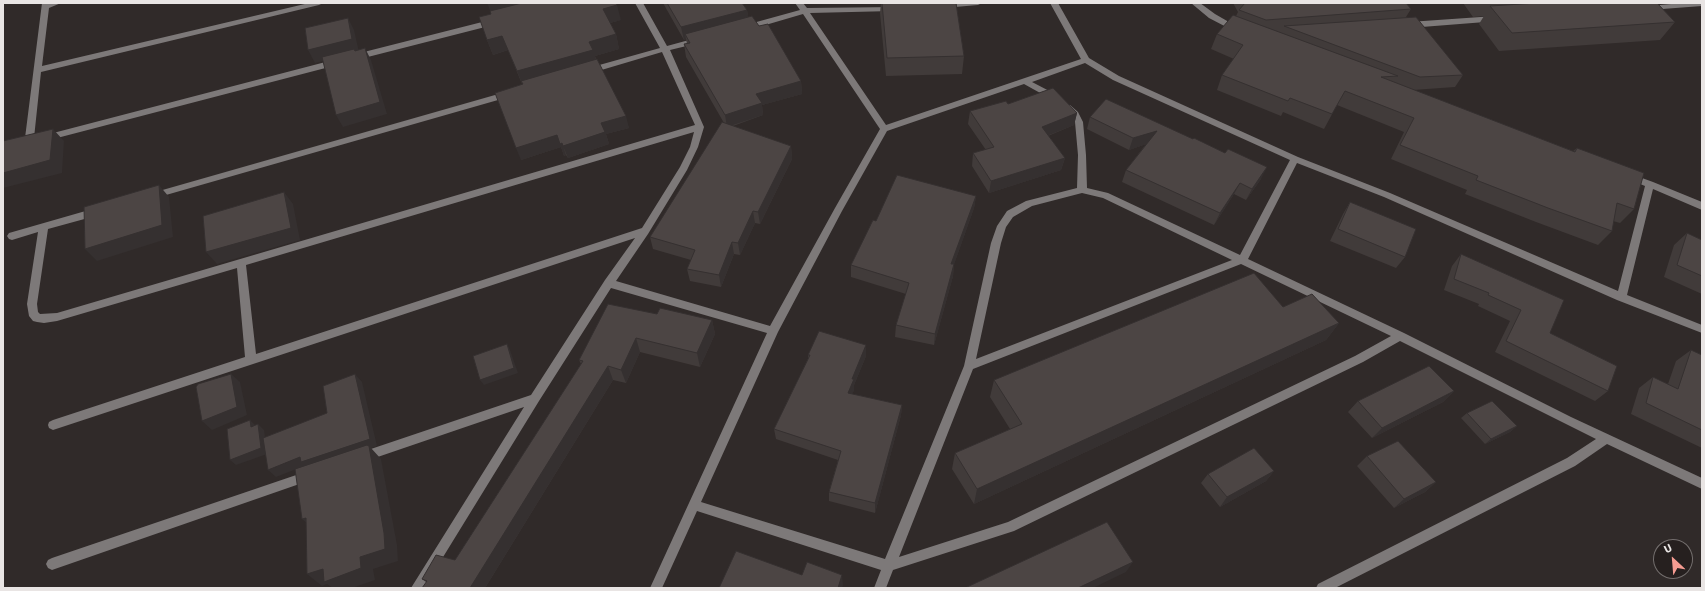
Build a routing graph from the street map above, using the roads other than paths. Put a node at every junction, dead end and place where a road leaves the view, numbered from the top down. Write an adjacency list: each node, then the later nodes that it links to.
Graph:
1 (57, 3): 8 (street)
2 (319, 3): 22 (street)
3 (639, 3): 20 (street)
4 (799, 3): 13 (street)
5 (978, 3): 10 (street)
6 (1054, 3): 21 (street)
7 (1195, 3): 18 (street)
8 (46, 4): 22 (street)
9 (1701, 4): 12 (street)
10 (936, 6)
11 (899, 8): 13 (street)
12 (1637, 9)
13 (805, 12): 17 (street); 27 (street)
14 (1503, 18): 16 (street)
15 (499, 21): 22 (street)
16 (1401, 26)
17 (739, 29)
18 (1246, 32)
19 (709, 37): 20 (street)
20 (664, 49): 23 (street); 26 (street)
21 (1086, 60): 24 (street); 28 (street)
22 (37, 70)
23 (580, 73)
24 (1024, 81): 27 (street); 31 (street)
25 (519, 91): 32 (street)
26 (700, 127): 36 (street); 39 (street)
27 (884, 129): 43 (street)
28 (1295, 158): 38 (street); 41 (street)
29 (1620, 173): 30 (street)
30 (1650, 184): 33 (street); 41 (street)
31 (1082, 190): 38 (street); 46 (street)
32 (144, 198)
33 (1702, 206)
34 (105, 209): 35 (street)
35 (44, 227): 37 (street); 39 (street)
36 (645, 231): 40 (street); 45 (street)
37 (12, 236)
38 (1242, 260): 44 (street); 46 (street)
39 (241, 262): 45 (street)
40 (609, 283): 43 (street); 47 (street)
41 (1621, 297): 42 (street)
42 (1702, 329)
43 (773, 331): 53 (street)
44 (1400, 336): 49 (street); 55 (street)
45 (251, 360): 48 (street)
46 (969, 366): 55 (street)
47 (535, 398): 50 (street); 56 (street)
48 (54, 425)
49 (1606, 439): 52 (street); 59 (street)
50 (354, 460)
51 (316, 473): 54 (street)
52 (1702, 484)
53 (694, 505): 55 (street); 57 (street)
54 (52, 564)
55 (888, 566): 58 (street)
56 (417, 588)
57 (656, 588)
58 (880, 588)
59 (1322, 588)

